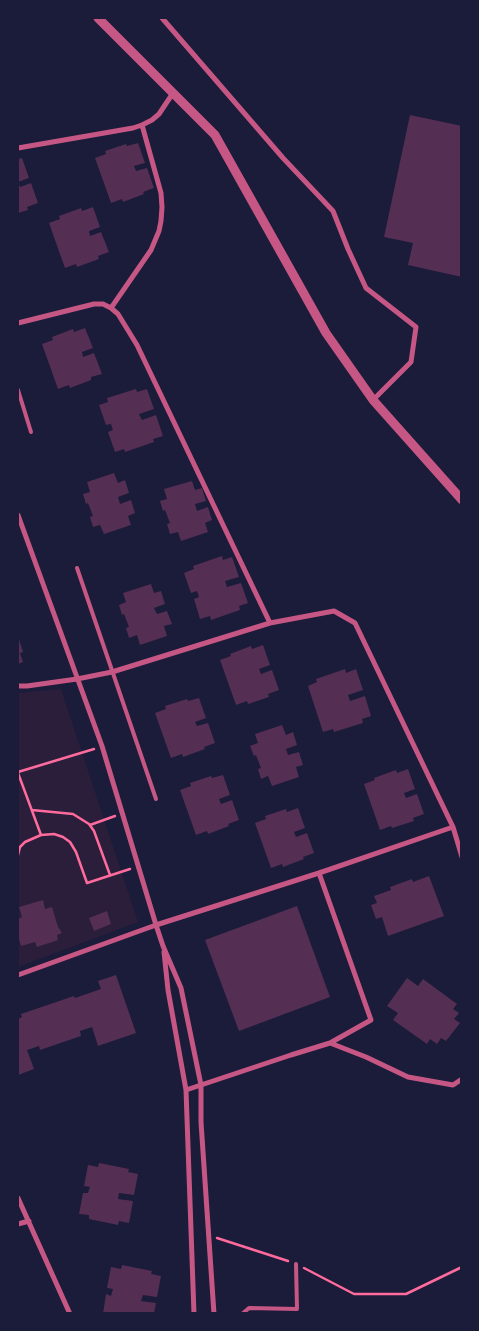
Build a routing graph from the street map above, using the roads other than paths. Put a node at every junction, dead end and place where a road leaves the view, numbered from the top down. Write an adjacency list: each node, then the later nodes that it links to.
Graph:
1 (98, 18): 3 (street)
2 (162, 18): 9 (street)
3 (173, 93): 4 (street); 9 (street)
4 (142, 125): 5 (street); 6 (street)
5 (18, 148)
6 (111, 308): 7 (street); 14 (street)
7 (18, 323)
8 (18, 390): 10 (lane)
9 (373, 400): 11 (street)
10 (31, 432)
11 (462, 500)
12 (18, 515): 16 (street)
13 (77, 568): 15 (lane)
14 (270, 623): 15 (street); 19 (street)
15 (112, 672): 16 (street); 18 (lane)
16 (77, 679): 17 (street); 22 (street)
17 (18, 686)
18 (156, 799)
19 (453, 827): 20 (street); 21 (street)
20 (462, 856)
21 (319, 873): 22 (street); 25 (street)
22 (156, 925): 23 (street); 24 (street)
23 (164, 946): 27 (street); 28 (street)
24 (18, 975)
25 (330, 1043): 26 (street); 27 (street)
26 (462, 1079)
27 (201, 1084): 28 (street); 35 (street)
28 (186, 1090): 34 (street)
29 (18, 1198): 30 (street)
30 (28, 1221): 31 (street); 33 (street)
31 (18, 1224)
32 (296, 1264): 36 (lane)
33 (70, 1314)
34 (194, 1314)
35 (214, 1314)
36 (242, 1314)

